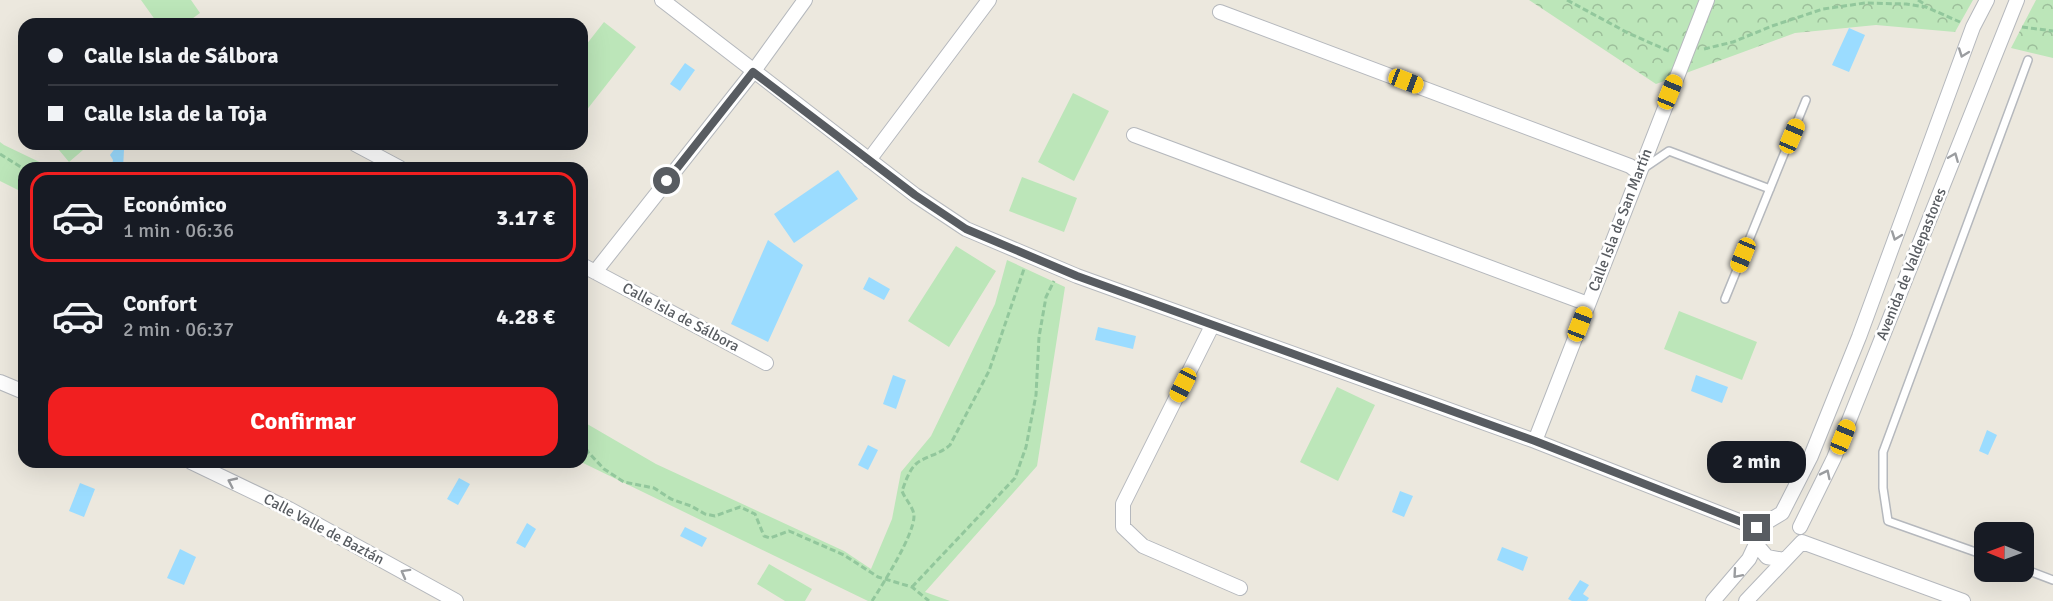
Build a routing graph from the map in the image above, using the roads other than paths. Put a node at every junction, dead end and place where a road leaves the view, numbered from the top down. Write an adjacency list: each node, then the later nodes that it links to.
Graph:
1 (662, 0): 9 (street)
2 (805, 0): 9 (street)
3 (989, 0): 13 (street)
4 (1707, 0): 15 (street, Calle Isla de San Martín)
5 (1987, 0): 27 (street, Avenida de Valdepastores, one-way to 27)
6 (2017, 0): 28 (street, Avenida de Valdepastores, one-way to 6)
7 (1220, 12): 15 (street)
8 (2028, 60): 32 (lane)
9 (753, 72): 13 (street); 18 (street)
10 (1806, 100): 16 (lane)
11 (1134, 135): 20 (street)
12 (366, 150): 14 (street)
13 (869, 160): 21 (street)
14 (389, 162)
15 (1638, 172): 16 (lane); 20 (street, Calle Isla de San Martín)
16 (1770, 189): 19 (lane)
17 (588, 268): 18 (street, Calle Isla de Sálbora)
18 (595, 272): 22 (street, Calle Isla de Sálbora)
19 (1725, 299)
20 (1588, 304): 25 (street, Calle Isla de San Martín)
21 (1212, 326): 25 (street); 36 (street)
22 (766, 363)
23 (0, 382): 24 (street)
24 (18, 390)
25 (1535, 441): 29 (street)
26 (204, 468): 37 (street, Calle Valle de Baztán, one-way to 26)
27 (1782, 513): 28 (street); 29 (street)
28 (1800, 527): 30 (street)
29 (1757, 528): 31 (street)
30 (1802, 542): 33 (street); 40 (street)
31 (1756, 544): 33 (street); 38 (street, one-way to 38)
32 (1974, 551)
33 (1784, 560): 39 (street)
34 (2034, 573): 35 (lane)
35 (2053, 580)
36 (1240, 588)
37 (456, 601)
38 (1713, 601)
39 (1746, 601)
40 (1963, 601)

